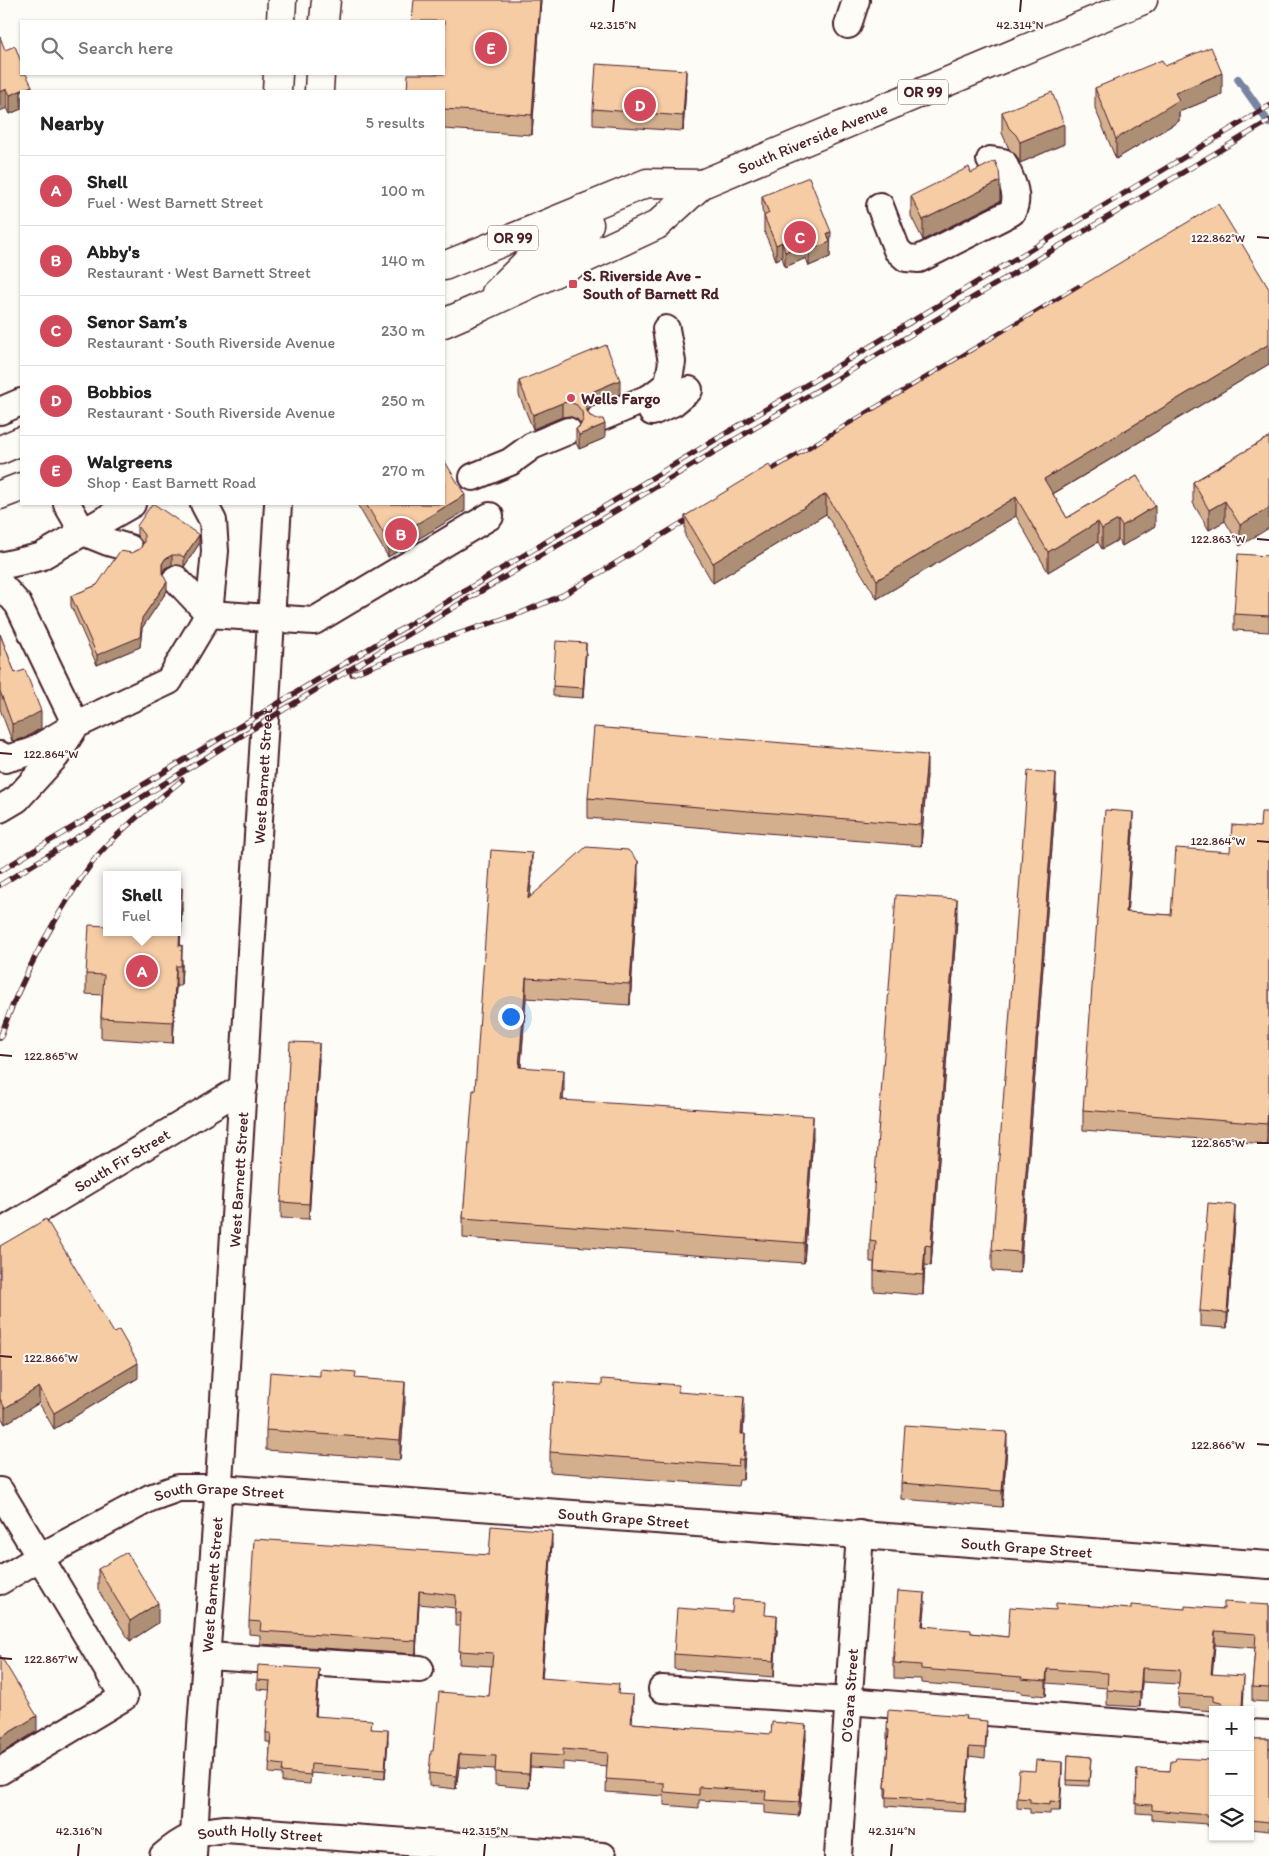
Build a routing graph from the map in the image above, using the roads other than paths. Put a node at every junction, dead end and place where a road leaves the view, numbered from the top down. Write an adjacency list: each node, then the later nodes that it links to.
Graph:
1 (282, 0): 5 (main road)
2 (326, 0): 6 (main road)
3 (856, 0): 7 (street)
4 (1143, 0): 13 (main road, South Riverside Avenue / OR 99)
5 (281, 20)
6 (324, 20)
7 (848, 25)
8 (278, 75): 10 (main road)
9 (320, 75): 11 (main road)
10 (277, 90)
11 (319, 90)
12 (990, 160): 14 (street)
13 (702, 184): 15 (main road, South Riverside Avenue / OR 99); 17 (main road, South Riverside Avenue / OR 99)
14 (880, 206)
15 (582, 209): 16 (main road, South Riverside Avenue / OR 99); 17 (main road)
16 (445, 266)
17 (481, 307): 18 (main road, South Riverside Avenue / OR 99)
18 (445, 323)
19 (666, 329): 20 (street)
20 (689, 390)
21 (20, 402): 22 (street)
22 (0, 411)
23 (572, 437): 26 (street)
24 (20, 440): 25 (main road)
25 (0, 450)
26 (473, 477)
27 (20, 487): 28 (main road)
28 (0, 495)
29 (68, 505): 34 (street)
30 (130, 505): 34 (street)
31 (205, 505): 39 (street)
32 (278, 505): 40 (street, West Barnett Street)
33 (490, 516): 40 (street)
34 (83, 532): 35 (street); 36 (street)
35 (129, 548)
36 (0, 566)
37 (176, 579): 39 (street)
38 (0, 584): 41 (street)
39 (209, 614): 40 (street); 41 (street)
40 (271, 619): 44 (street, West Barnett Street)
41 (76, 725): 42 (street); 43 (street)
42 (0, 755)
43 (0, 809)
44 (244, 1087): 45 (street, South Fir Street); 46 (street, West Barnett Street)
45 (0, 1233)
46 (219, 1488): 48 (street, South Grape Street); 49 (street, South Grape Street); 52 (street, West Barnett Street)
47 (0, 1491): 49 (street)
48 (860, 1534): 50 (street, South Grape Street); 55 (street, O'Gara Street)
49 (40, 1558): 51 (street, South Grape Street); 59 (street)
50 (1269, 1565)
51 (0, 1581)
52 (207, 1656): 53 (street); 60 (street, West Barnett Street)
53 (420, 1669)
54 (662, 1689): 55 (street)
55 (848, 1701): 56 (street); 63 (street, O'Gara Street)
56 (1209, 1730)
57 (1254, 1733): 58 (street)
58 (1269, 1734)
59 (0, 1772)
60 (193, 1846): 61 (street, South Holly Street); 62 (street, South Holly Street)
61 (164, 1856)
62 (604, 1856)
63 (838, 1856)

